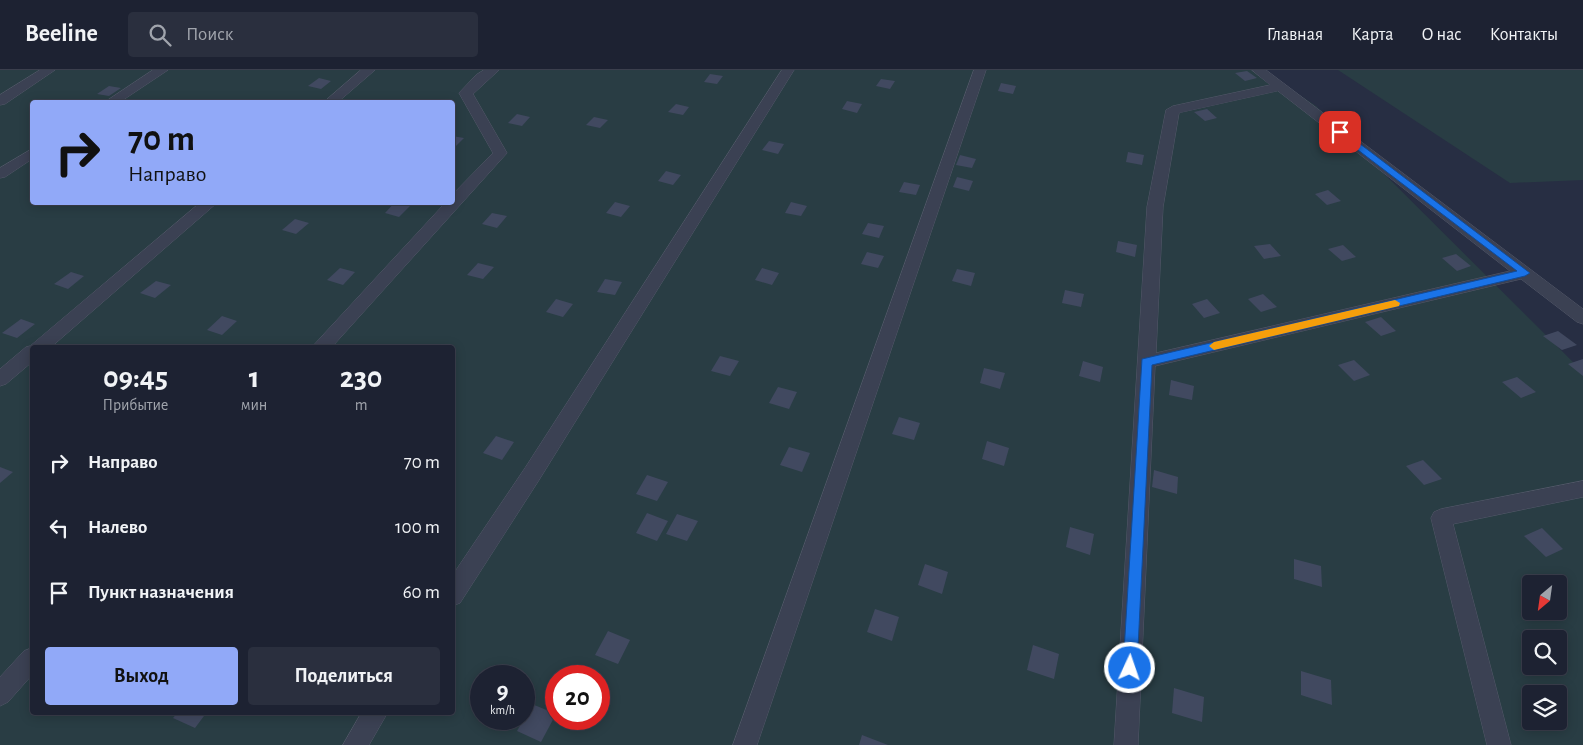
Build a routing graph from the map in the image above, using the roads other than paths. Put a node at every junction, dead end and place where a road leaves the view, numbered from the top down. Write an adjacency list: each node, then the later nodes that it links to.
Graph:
1 (49, 70): 11 (lane)
2 (162, 70): 9 (lane)
3 (369, 70): 10 (lane)
4 (493, 70): 14 (lane)
5 (788, 70): 25 (lane)
6 (980, 70): 30 (lane)
7 (1258, 70): 8 (lane)
8 (1280, 86): 17 (lane); 22 (lane)
9 (115, 100)
10 (332, 100)
11 (0, 101)
12 (30, 155): 13 (lane)
13 (0, 174)
14 (455, 202)
15 (207, 205): 19 (lane)
16 (452, 205): 20 (lane)
17 (1525, 273): 18 (lane); 22 (lane)
18 (1583, 318)
19 (42, 345)
20 (323, 345)
21 (30, 354): 23 (lane)
22 (1146, 362): 31 (lane)
23 (0, 379)
24 (1583, 489): 32 (lane)
25 (455, 591)
26 (30, 661): 27 (lane)
27 (0, 694)
28 (374, 715): 29 (lane)
29 (355, 745)
30 (745, 745)
31 (1126, 745)
32 (1499, 745)

